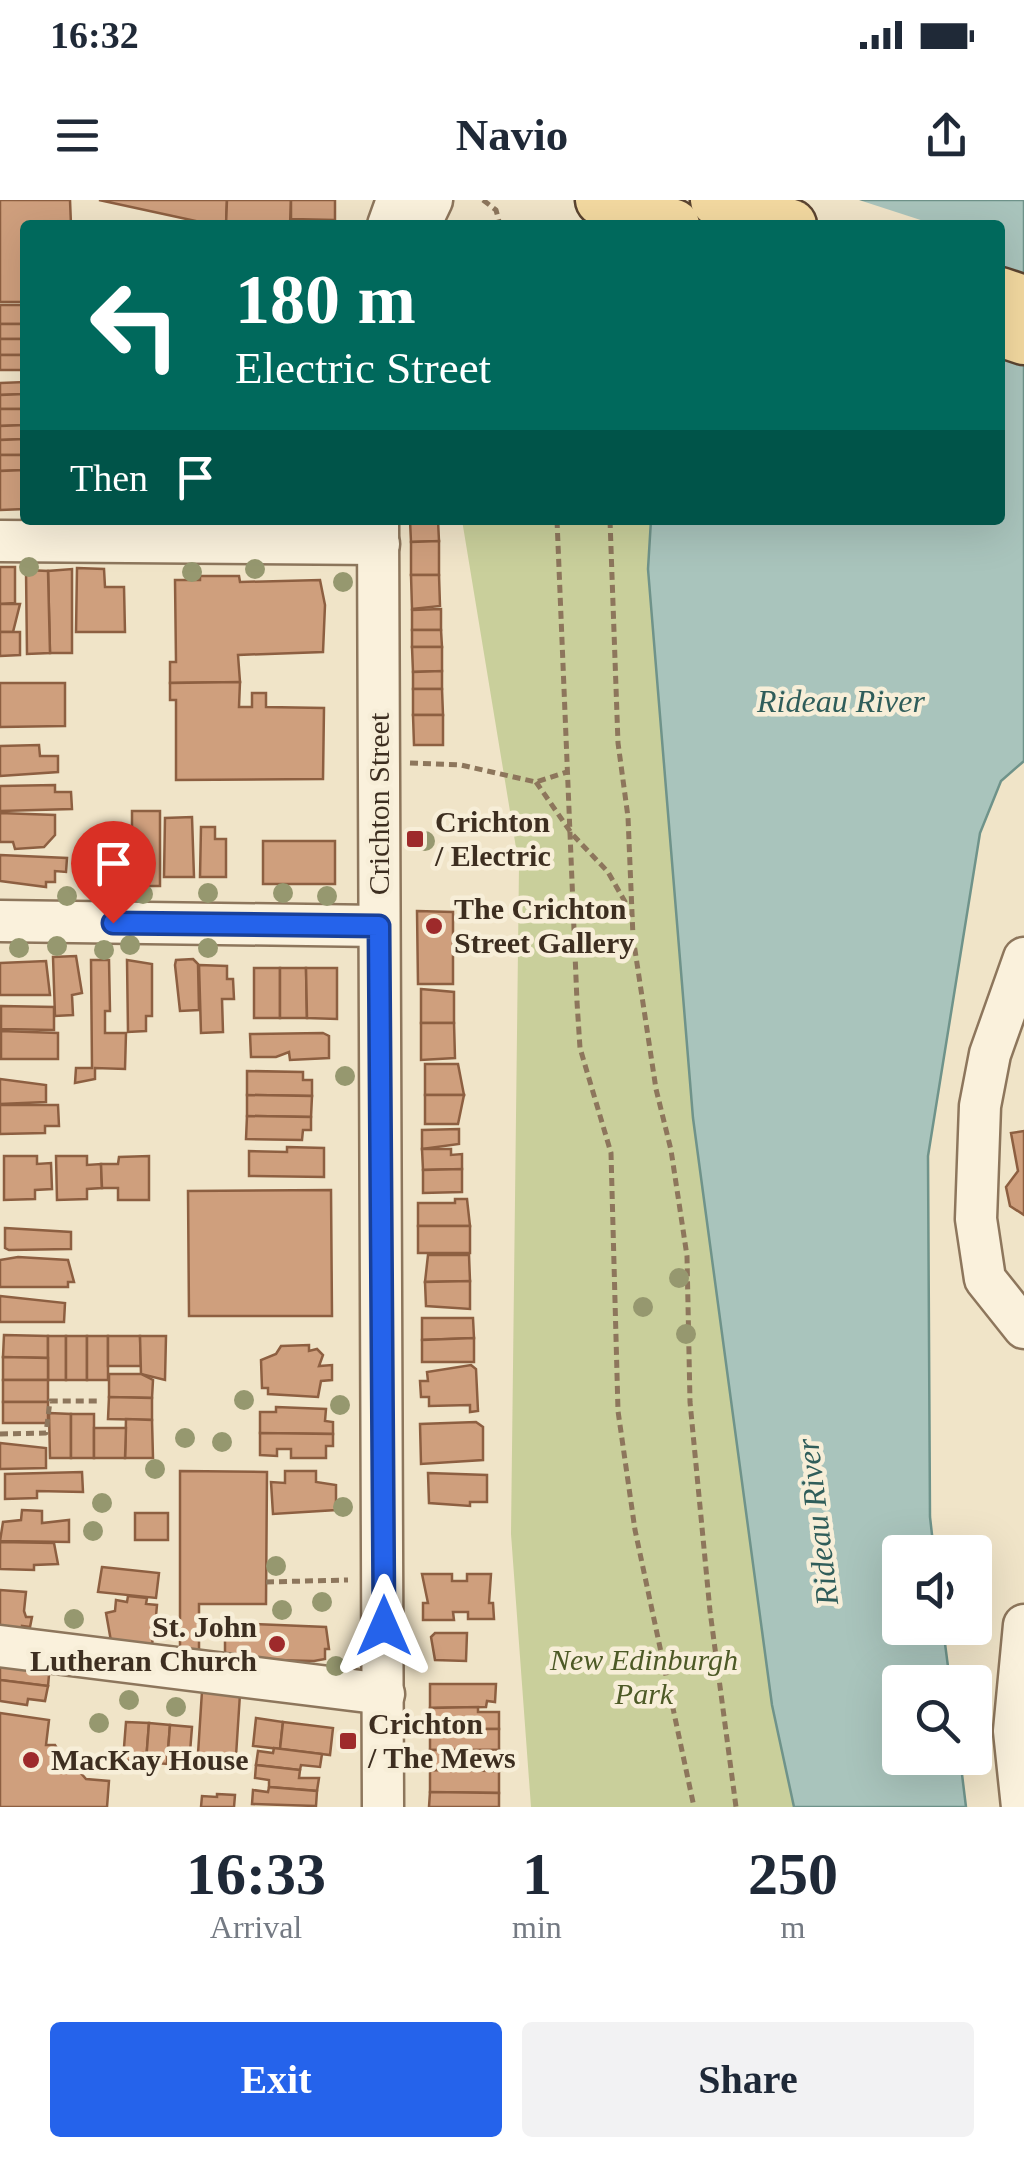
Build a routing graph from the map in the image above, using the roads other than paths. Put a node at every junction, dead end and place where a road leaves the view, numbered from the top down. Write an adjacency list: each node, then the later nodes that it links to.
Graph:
1 (716, 200): 2 (main road)
2 (777, 220)
3 (378, 532): 4 (street); 6 (street, Crichton Street)
4 (0, 541)
5 (0, 921): 6 (street)
6 (379, 926): 11 (street, Crichton Street)
7 (1024, 958): 8 (street)
8 (1024, 1328)
9 (1024, 1625): 13 (street)
10 (0, 1646): 11 (street)
11 (384, 1694): 12 (street, Crichton Street)
12 (383, 1807)
13 (1022, 1807)

